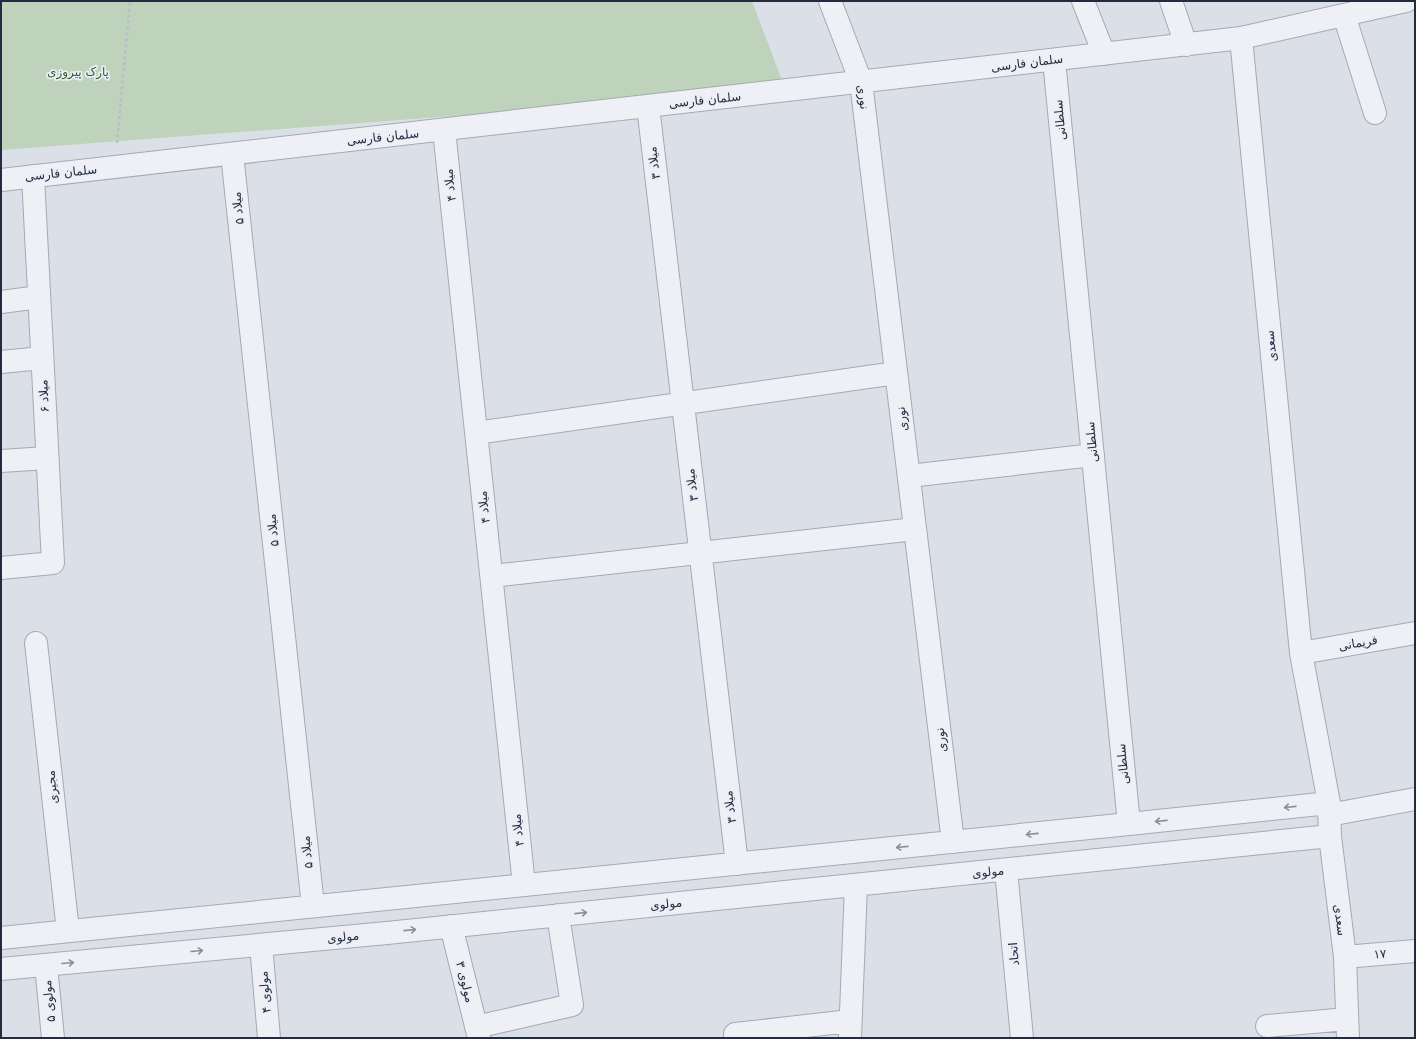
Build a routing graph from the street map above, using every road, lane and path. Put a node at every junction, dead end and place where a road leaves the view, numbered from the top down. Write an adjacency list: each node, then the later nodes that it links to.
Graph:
1 (130, 1): 16 (path)
2 (830, 1): 11 (street, نوری)
3 (1083, 1): 9 (street)
4 (1171, 1): 8 (street)
5 (1406, 1): 6 (street, سلمان فارسی)
6 (1344, 15): 7 (street, سلمان فارسی); 13 (street)
7 (1241, 38): 8 (street, سلمان فارسی); 36 (street, سعدی)
8 (1186, 45): 9 (street, سلمان فارسی)
9 (1104, 54): 10 (street, سلمان فارسی)
10 (1054, 60): 11 (street, سلمان فارسی); 26 (street, سلطانی)
11 (861, 82): 12 (street, سلمان فارسی); 23 (street, نوری)
12 (648, 106): 14 (street, سلمان فارسی); 24 (street, میلاد ۳)
13 (1375, 113)
14 (444, 130): 15 (street, سلمان فارسی); 25 (street, میلاد ۴)
15 (232, 154): 16 (street, سلمان فارسی); 46 (street, میلاد ۵)
16 (115, 167): 17 (street, سلمان فارسی)
17 (33, 176): 18 (street, سلمان فارسی); 19 (street, میلاد ۶)
18 (1, 180)
19 (39, 297): 20 (street); 21 (street, میلاد ۶)
20 (1, 302)
21 (42, 358): 22 (street); 27 (street, میلاد ۶)
22 (1, 362)
23 (896, 373): 24 (street); 29 (street, نوری)
24 (683, 403): 25 (street); 31 (street, میلاد ۳)
25 (476, 433): 33 (street, میلاد ۴)
26 (1093, 454): 29 (street); 39 (street, سلطانی)
27 (48, 458): 28 (street); 32 (street, میلاد ۶)
28 (1, 461)
29 (909, 476): 30 (street, نوری)
30 (915, 529): 31 (street); 40 (street, نوری)
31 (700, 553): 33 (street); 41 (street, میلاد ۳)
32 (1, 568)
33 (492, 576): 43 (street, میلاد ۴)
34 (1415, 633): 36 (street, فریمانی)
35 (36, 643): 49 (street, مجیری)
36 (1301, 654): 38 (street, سعدی)
37 (1415, 799): 38 (street)
38 (1329, 818): 39 (street, one-way to 39); 42 (street, مولوی); 54 (street, سعدی)
39 (1129, 824): 40 (street, one-way to 40)
40 (953, 842): 41 (street, one-way to 41)
41 (737, 864): 43 (street)
42 (1006, 870): 44 (street, مولوی); 64 (street, اتحاد)
43 (524, 885): 45 (street)
44 (856, 885): 47 (street, مولوی, one-way to 44); 59 (street)
45 (383, 899): 46 (street); 50 (street)
46 (313, 906): 49 (street)
47 (558, 915): 48 (street, مولوی); 60 (street)
48 (451, 926): 50 (street, مولوی, one-way to 48); 60 (street, مولوی ۳)
49 (68, 931): 51 (street)
50 (387, 933): 52 (street, مولوی)
51 (1, 938)
52 (261, 945): 55 (street, مولوی, one-way to 52); 62 (street, مولوی ۴)
53 (1415, 951): 54 (street, ۱۷)
54 (1345, 957): 58 (street, سعدی)
55 (46, 965): 56 (street, مولوی); 61 (street, مولوی ۵)
56 (1, 969)
57 (1267, 1026): 58 (street)
58 (1348, 1028)
59 (850, 1030): 63 (street)
60 (478, 1033)
61 (53, 1038)
62 (269, 1038)
63 (735, 1038)
64 (1022, 1038)

